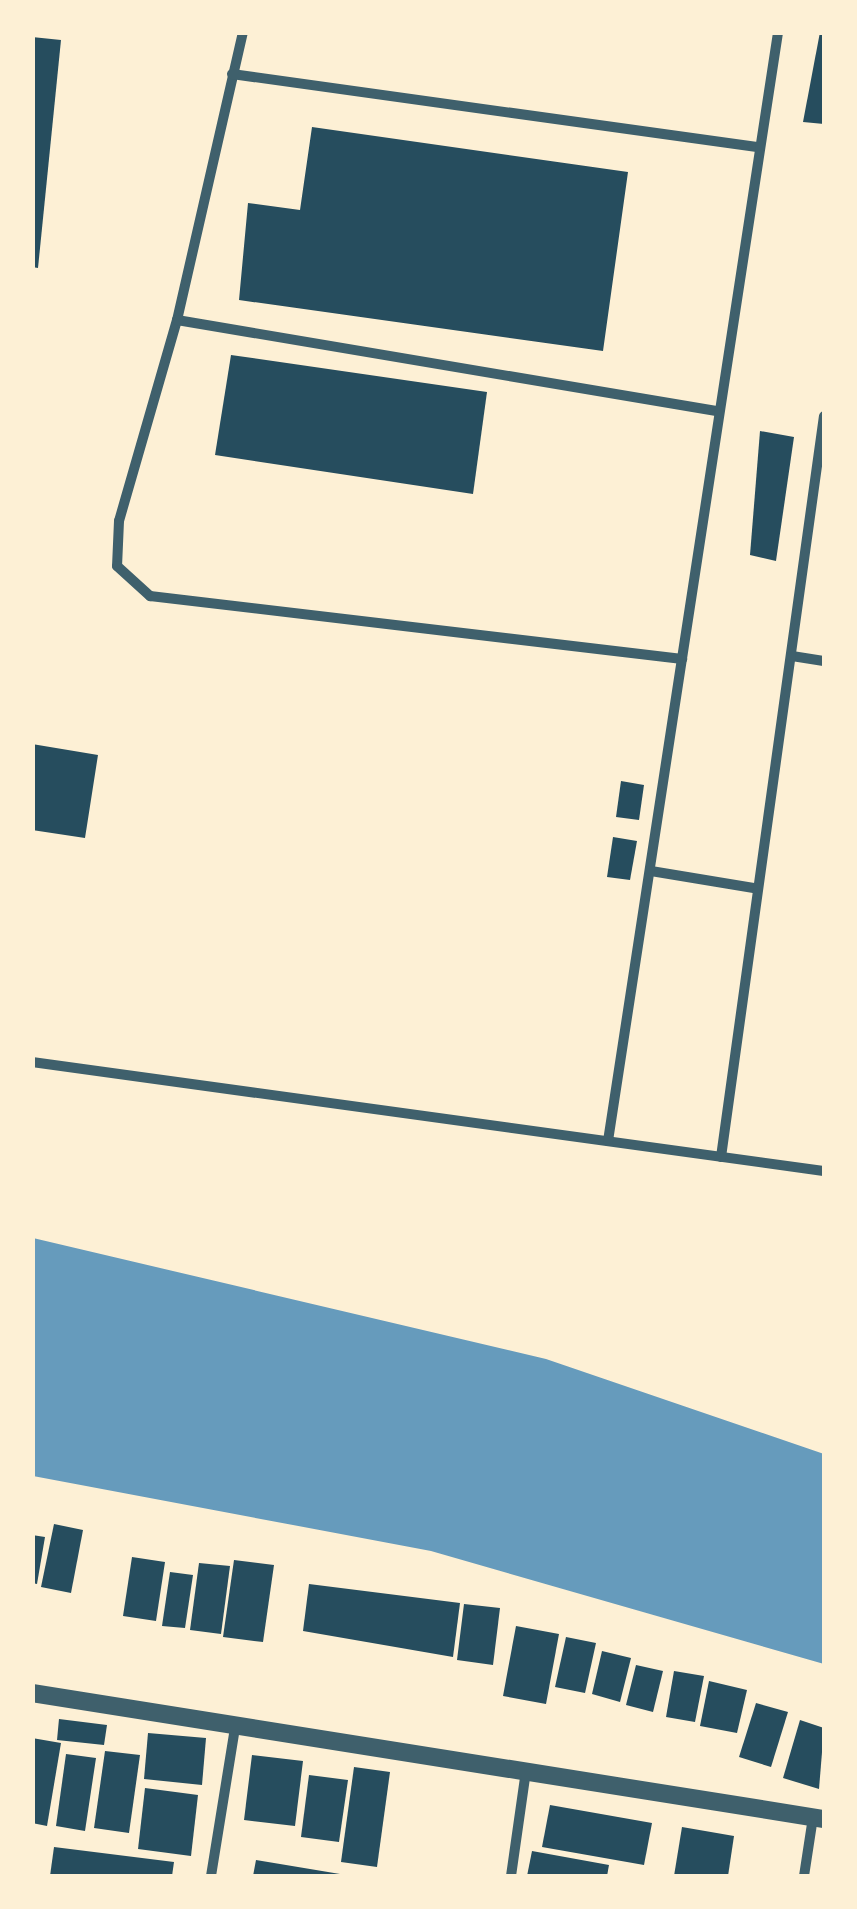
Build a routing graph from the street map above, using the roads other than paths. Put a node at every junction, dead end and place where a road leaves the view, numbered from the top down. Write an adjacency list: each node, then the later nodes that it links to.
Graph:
1 (243, 32): 3 (street)
2 (778, 32): 4 (street)
3 (232, 74): 4 (street); 5 (street)
4 (757, 147): 6 (street)
5 (177, 320): 6 (street); 9 (street)
6 (716, 411): 9 (street)
7 (824, 416): 8 (street)
8 (792, 656): 10 (street); 12 (street)
9 (682, 659): 11 (street)
10 (824, 661)
11 (651, 871): 12 (street); 14 (street)
12 (754, 888): 15 (street)
13 (32, 1062): 14 (street)
14 (608, 1141): 15 (street)
15 (721, 1157): 16 (street)
16 (824, 1171)
17 (32, 1693): 18 (street)
18 (236, 1721): 19 (street); 21 (street)
19 (526, 1765): 20 (street); 22 (street)
20 (818, 1818): 23 (street)
21 (211, 1876)
22 (511, 1876)
23 (804, 1876)

